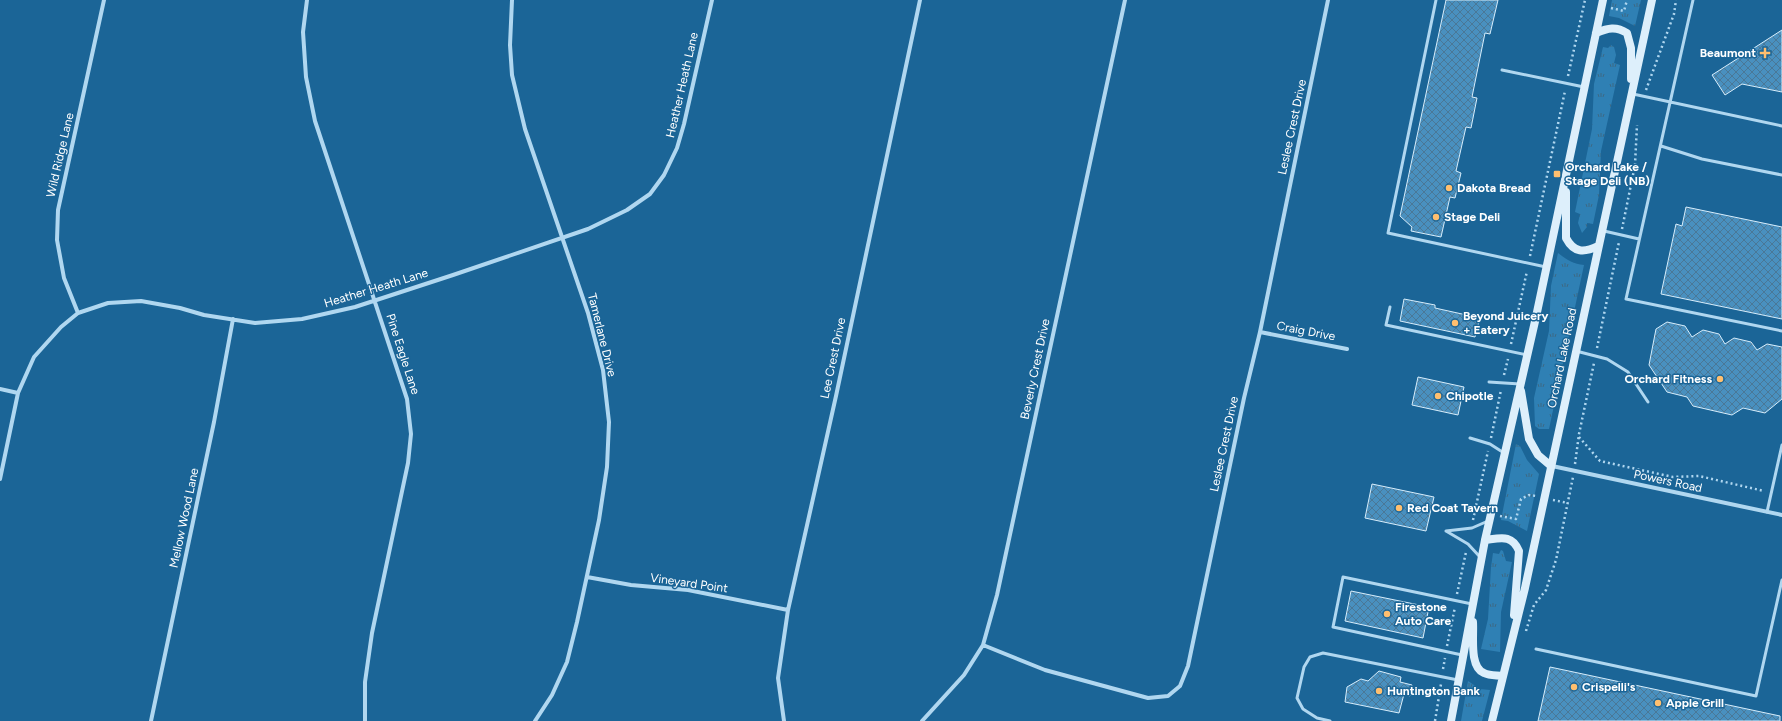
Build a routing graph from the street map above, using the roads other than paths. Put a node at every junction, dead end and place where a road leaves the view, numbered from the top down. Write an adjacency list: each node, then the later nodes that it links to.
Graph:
1 (104, 0): 28 (street, Wild Ridge Lane)
2 (307, 0): 26 (street, Pine Eagle Lane)
3 (512, 0): 22 (street, Tamerlane Drive)
4 (712, 0): 22 (street, Heather Heath Lane)
5 (920, 0): 53 (street, Lee Crest Drive)
6 (1124, 0): 55 (street, Beverly Crest Drive)
7 (1328, 0): 31 (street, Leslee Crest Drive)
8 (1436, 0): 25 (lane)
9 (1603, 0): 12 (main road)
10 (1652, 0): 15 (main road, Orchard Lake Road)
11 (1693, 0): 16 (lane)
12 (1596, 32): 14 (main road); 15 (main road)
13 (1502, 70): 14 (lane)
14 (1585, 88): 20 (main road)
15 (1631, 93): 16 (lane); 21 (main road, Orchard Lake Road)
16 (1670, 102): 17 (lane); 18 (lane)
17 (1782, 126)
18 (1661, 146): 19 (lane); 23 (lane)
19 (1782, 176)
20 (1566, 177): 24 (main road); 25 (main road)
21 (1602, 230): 23 (lane); 24 (main road, Orchard Lake Road)
22 (561, 238): 26 (street, Heather Heath Lane); 50 (street, Tamerlane Drive)
23 (1639, 239): 30 (lane)
24 (1598, 246): 33 (main road, Orchard Lake Road)
25 (1546, 268): 34 (main road)
26 (375, 300): 29 (street, Heather Heath Lane); 61 (street, Pine Eagle Lane)
27 (1390, 307): 34 (lane)
28 (78, 314): 29 (street, Heather Heath Lane); 38 (street, Heather Heath Lane)
29 (233, 319): 60 (street, Mellow Wood Lane)
30 (1782, 331)
31 (1260, 332): 32 (street, Craig Drive); 55 (street, Leslee Crest Drive)
32 (1347, 350)
33 (1576, 351): 39 (lane); 43 (main road, Orchard Lake Road)
34 (1527, 355): 36 (main road)
35 (1489, 382): 36 (lane)
36 (1520, 384): 42 (main road); 43 (main road)
37 (0, 389): 38 (street)
38 (18, 393): 44 (street, Heather Heath Lane)
39 (1648, 402)
40 (1470, 438): 42 (lane)
41 (1782, 445): 45 (lane)
42 (1505, 454): 47 (main road)
43 (1551, 466): 45 (street, Powers Road); 54 (main road, Orchard Lake Road)
44 (0, 479)
45 (1767, 512): 46 (street, Powers Road)
46 (1782, 516)
47 (1490, 520): 48 (main road); 49 (lane)
48 (1485, 540): 49 (main road); 54 (main road)
49 (1482, 559): 52 (main road)
50 (587, 577): 53 (street, Vineyard Point); 62 (street, Tamerlane Drive)
51 (1782, 580): 56 (lane)
52 (1473, 607): 57 (main road); 57 (lane); 58 (main road)
53 (788, 610): 63 (street, Lee Crest Drive)
54 (1511, 644): 58 (main road, Orchard Lake Road)
55 (983, 645): 64 (street, Beverly Crest Drive)
56 (1536, 649)
57 (1463, 655): 59 (main road)
58 (1503, 676): 67 (main road, Orchard Lake Road)
59 (1458, 680): 65 (lane); 66 (main road)
60 (151, 721)
61 (366, 721)
62 (535, 721)
63 (784, 721)
64 (922, 721)
65 (1330, 721)
66 (1451, 721)
67 (1492, 721)

